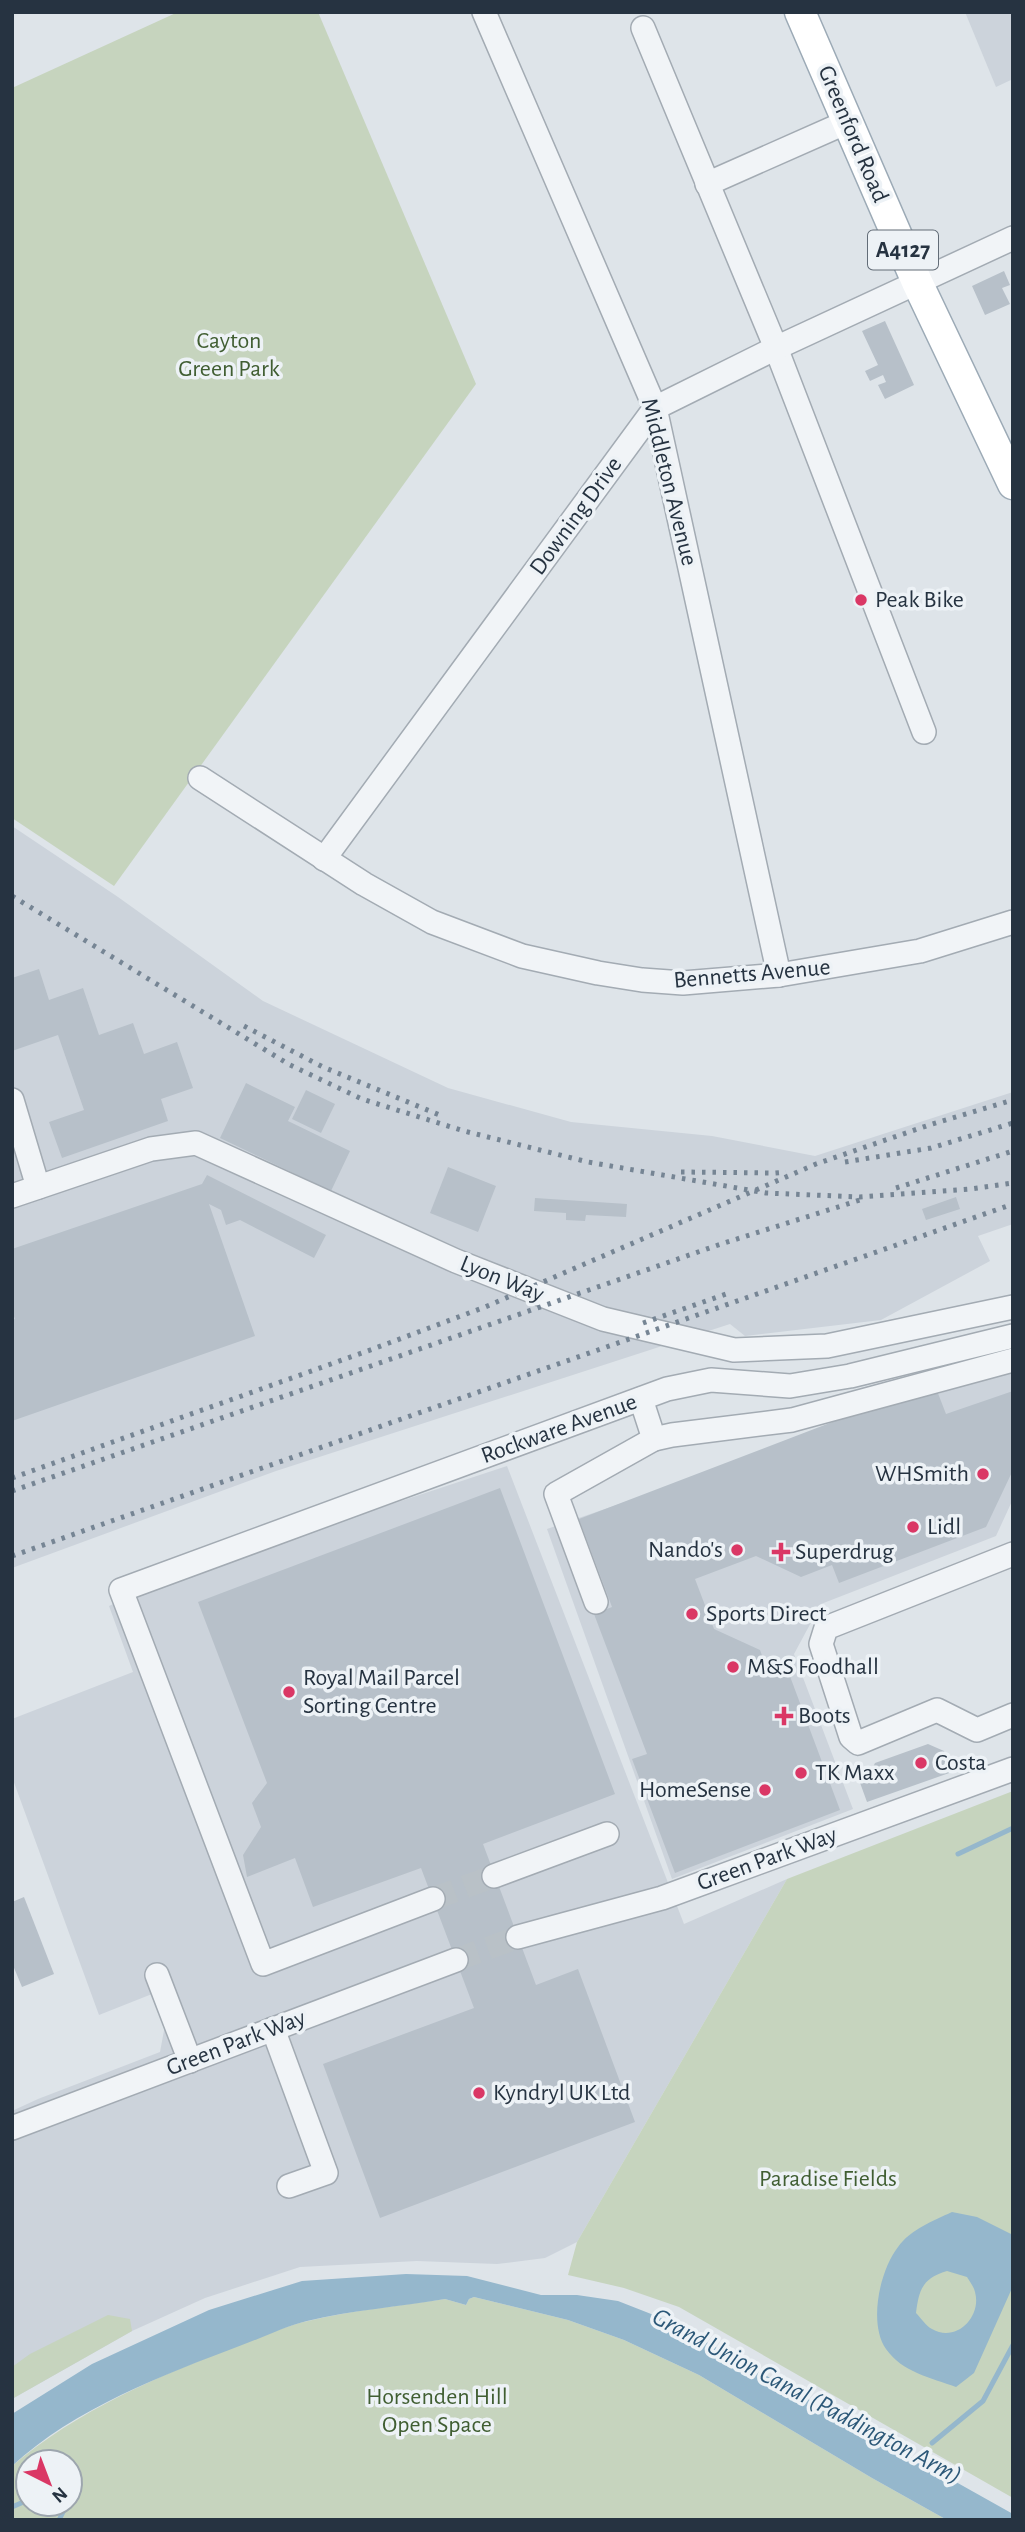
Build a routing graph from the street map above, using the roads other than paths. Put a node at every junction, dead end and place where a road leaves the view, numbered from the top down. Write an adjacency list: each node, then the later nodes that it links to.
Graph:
1 (484, 12): 9 (street, Middleton Avenue)
2 (800, 12): 4 (main road, Greenford Road / A4127)
3 (643, 28): 5 (street)
4 (847, 122): 5 (street); 7 (main road, Greenford Road / A4127)
5 (707, 184): 8 (street)
6 (1013, 239): 7 (street, Downing Drive)
7 (917, 282): 8 (street, Downing Drive); 10 (main road, Greenford Road / A4127)
8 (776, 348): 9 (street, Downing Drive); 11 (street)
9 (655, 408): 13 (street, Downing Drive); 15 (street, Middleton Avenue)
10 (1013, 484)
11 (924, 732)
12 (200, 778): 13 (street, Bennetts Avenue)
13 (324, 859): 15 (street, Bennetts Avenue)
14 (1013, 922): 15 (street, Bennetts Avenue)
15 (779, 975)
16 (12, 1100): 17 (street)
17 (38, 1187): 18 (street, Lyon Way); 19 (street, Lyon Way)
18 (12, 1196)
19 (1013, 1307)
20 (1013, 1336): 22 (street, Rockware Avenue)
21 (1013, 1360): 23 (street)
22 (641, 1399): 23 (street); 30 (street, Rockware Avenue)
23 (654, 1439): 25 (street)
24 (1013, 1555): 26 (street)
25 (596, 1602)
26 (1013, 1715)
27 (1013, 1769): 31 (street, Green Park Way)
28 (607, 1834): 29 (street)
29 (494, 1875)
30 (433, 1899)
31 (518, 1937)
32 (456, 1960): 34 (street, Green Park Way)
33 (157, 1975): 35 (street)
34 (273, 2029): 35 (street, Green Park Way); 37 (street)
35 (190, 2060): 36 (street, Green Park Way)
36 (14, 2127)
37 (289, 2186)

